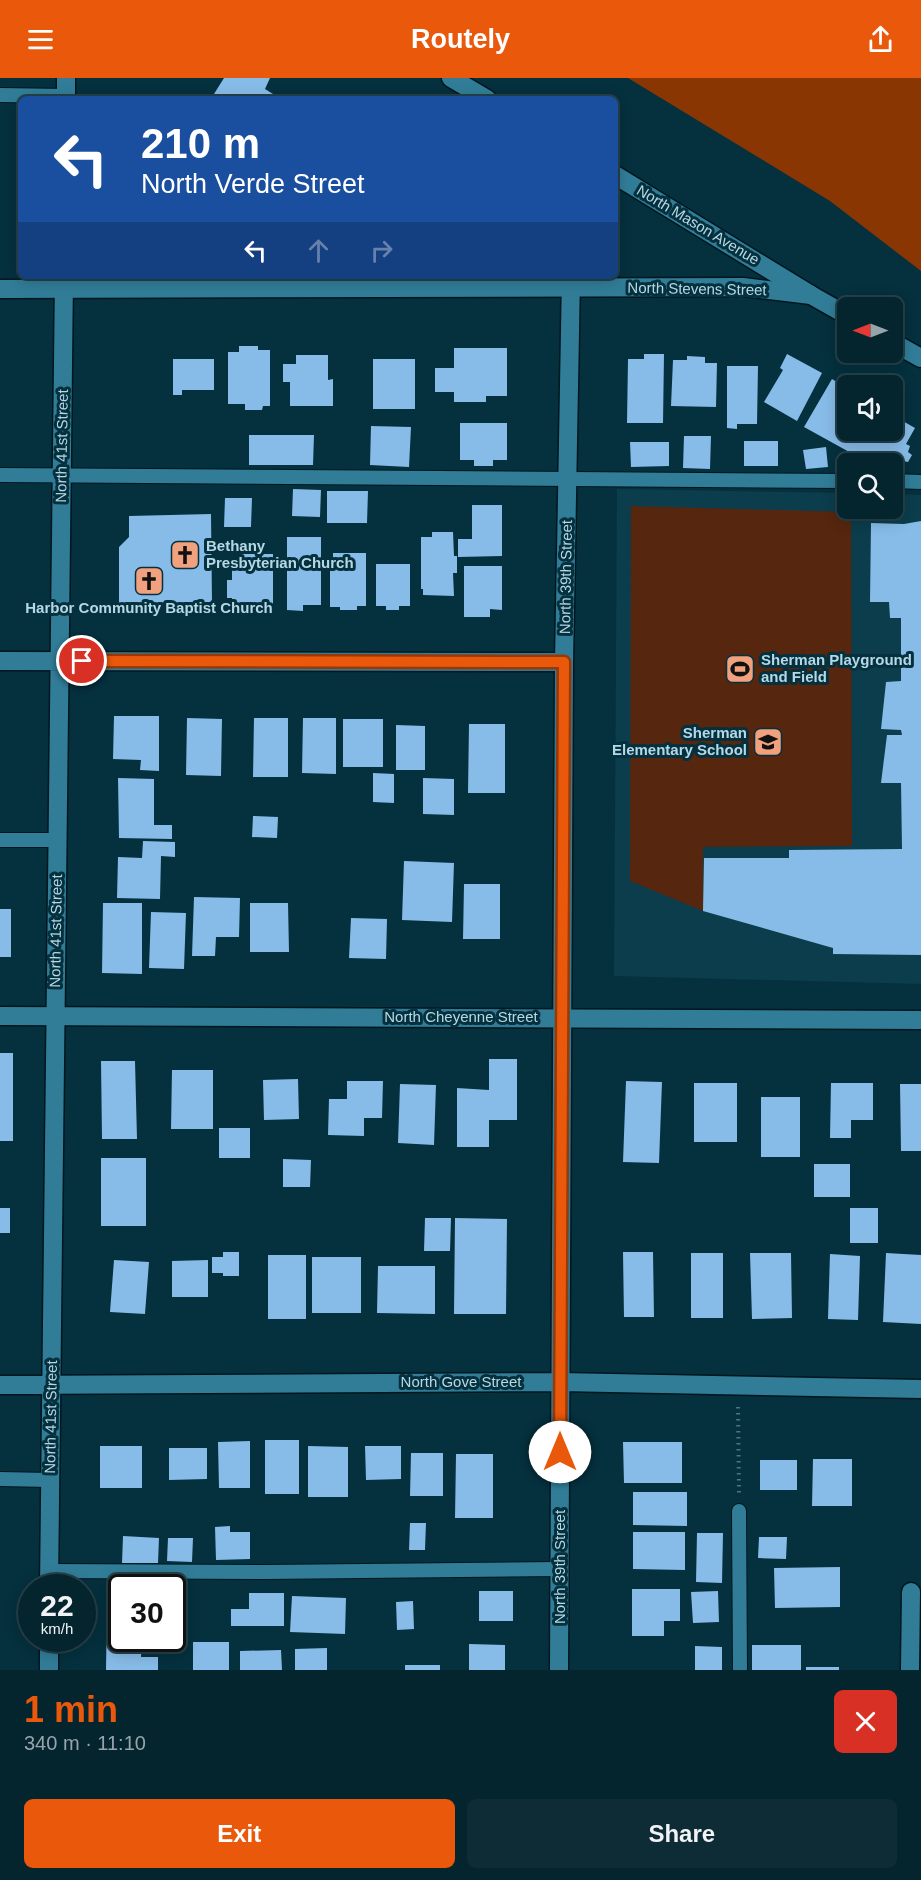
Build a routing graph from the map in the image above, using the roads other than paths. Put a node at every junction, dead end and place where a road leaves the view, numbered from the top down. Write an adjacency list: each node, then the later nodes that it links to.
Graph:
1 (451, 78): 4 (street)
2 (66, 91): 3 (lane)
3 (0, 95)
4 (482, 96)
5 (618, 177): 9 (street, North Mason Avenue)
6 (571, 282): 7 (street, North Stevens Street); 9 (street, North Stevens Street); 15 (street, North 39th Street)
7 (64, 283): 8 (street, North Stevens Street); 14 (street, North 41st Street)
8 (0, 290)
9 (811, 295): 10 (street, North Stevens Street)
10 (837, 310)
11 (903, 348): 12 (street)
12 (921, 358)
13 (0, 475): 14 (lane)
14 (62, 476): 15 (lane); 20 (street, North 41st Street)
15 (568, 478): 16 (lane); 21 (street, North 39th Street)
16 (837, 481)
17 (903, 481): 18 (lane)
18 (921, 482)
19 (0, 661): 20 (street)
20 (59, 661): 21 (street); 23 (street, North 41st Street)
21 (564, 662): 26 (street, North 39th Street)
22 (0, 840): 23 (lane)
23 (57, 840): 25 (street, North 41st Street)
24 (0, 1016): 25 (street, North Cheyenne Street)
25 (55, 1016): 26 (street, North Cheyenne Street); 29 (street, North 41st Street)
26 (562, 1018): 27 (street, North Cheyenne Street); 28 (street, North 39th Street)
27 (921, 1020)
28 (560, 1382): 29 (street, North Gove Street); 31 (street, North Gove Street); 35 (street, North 39th Street)
29 (51, 1383): 30 (street, North Gove Street); 33 (street, North 41st Street)
30 (0, 1385)
31 (921, 1389)
32 (0, 1479): 33 (lane)
33 (50, 1480): 36 (street, North 41st Street)
34 (739, 1511): 42 (lane)
35 (560, 1569): 37 (lane); 41 (street, North 39th Street)
36 (49, 1574)
37 (96, 1577)
38 (911, 1592): 43 (street)
39 (49, 1652): 40 (street)
40 (49, 1670)
41 (559, 1670)
42 (740, 1670)
43 (910, 1670)

